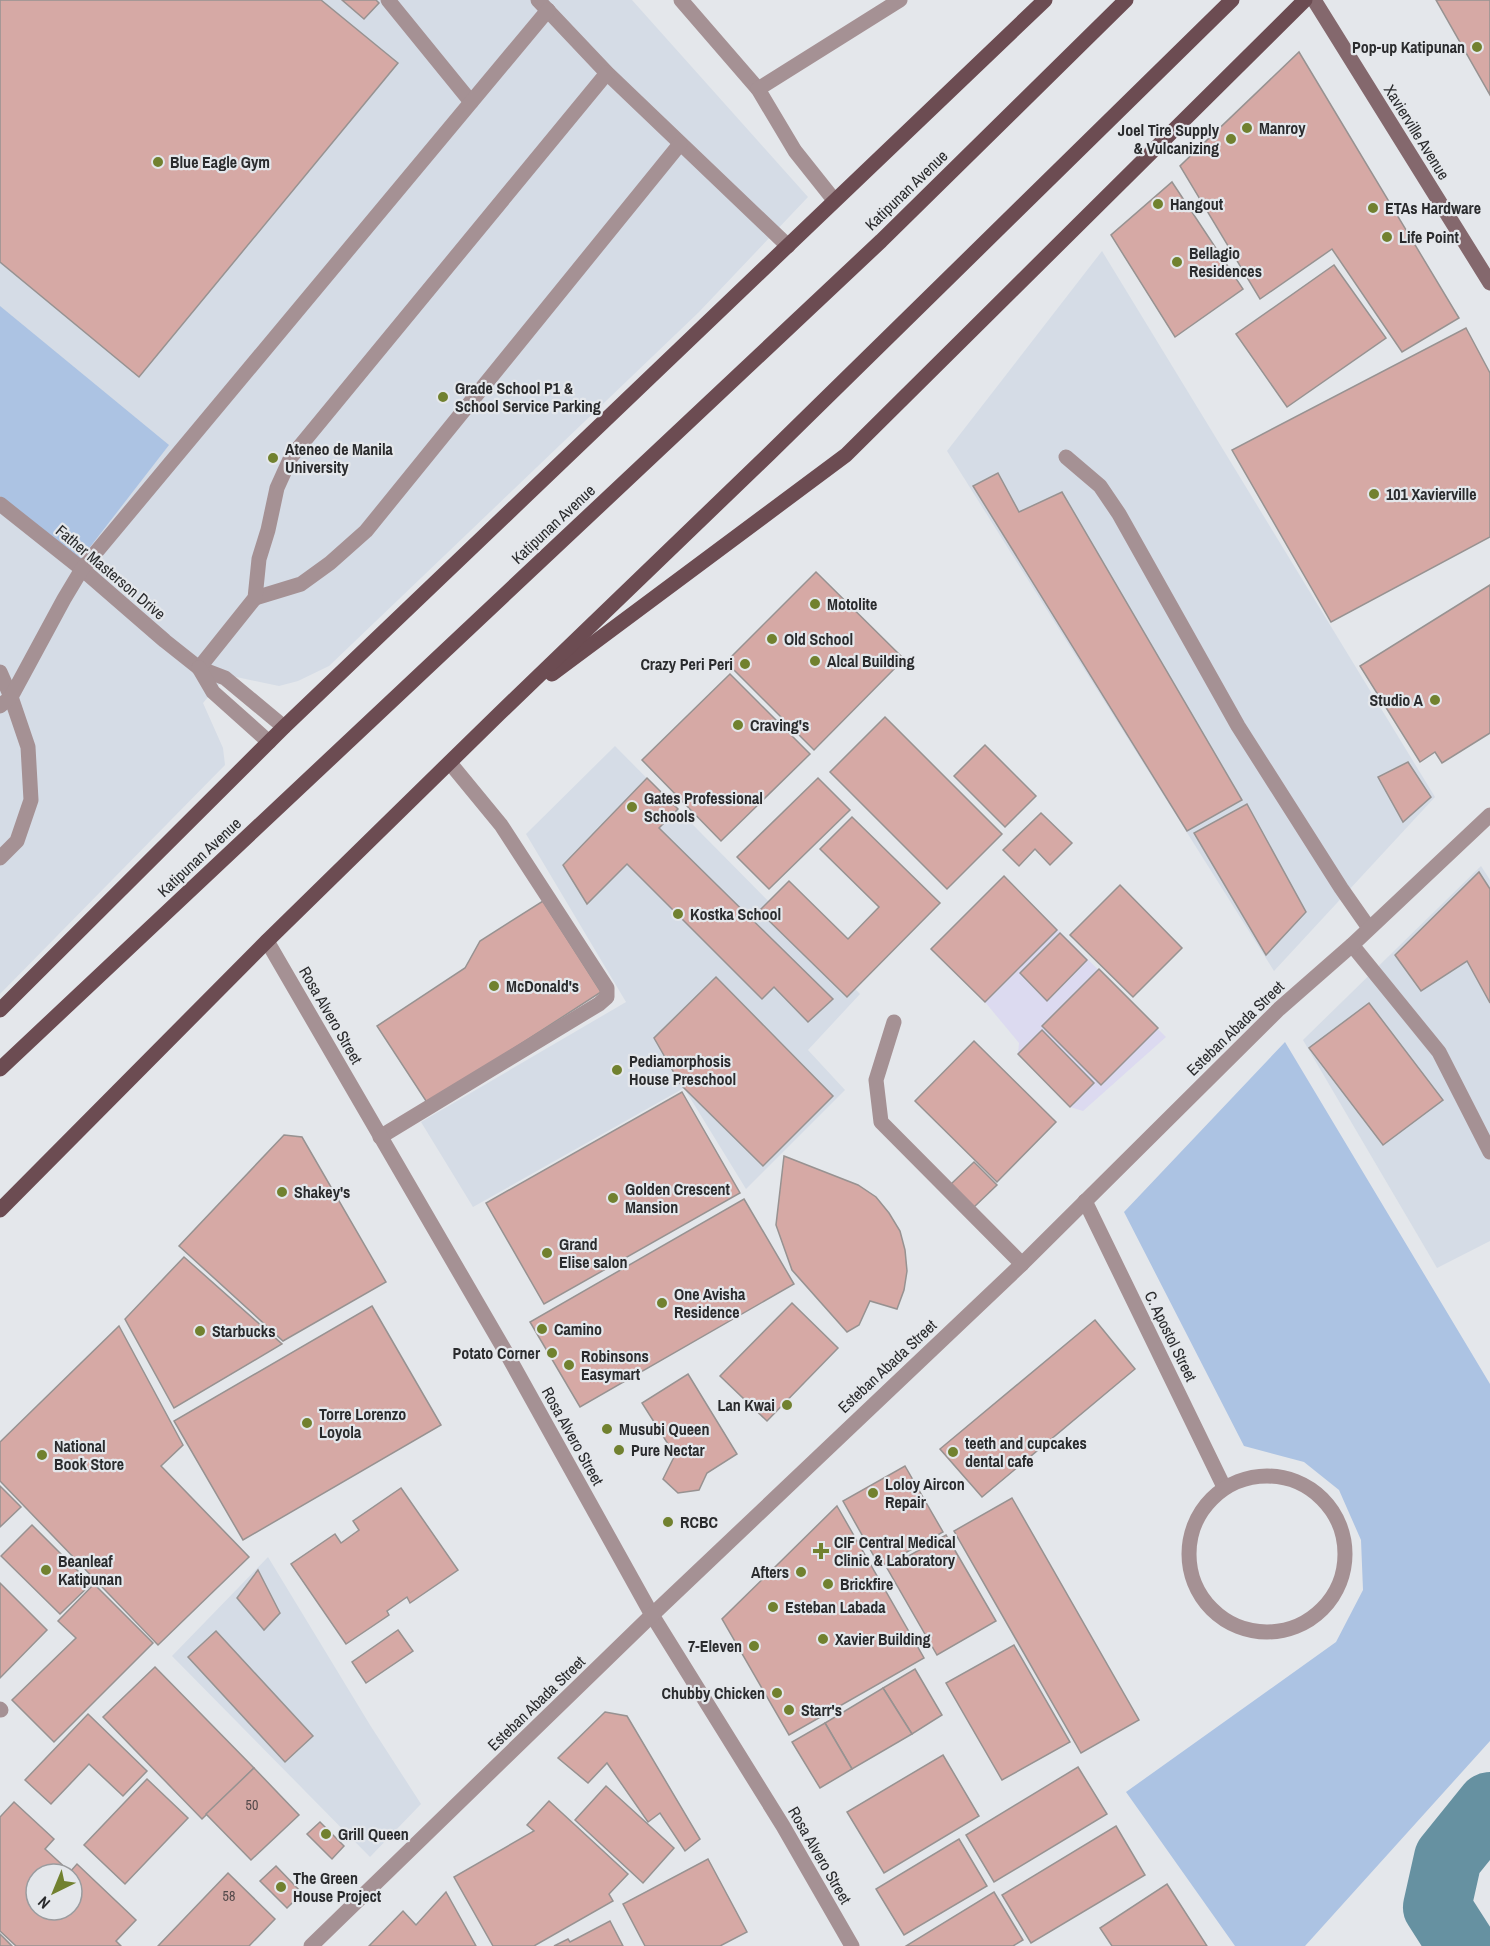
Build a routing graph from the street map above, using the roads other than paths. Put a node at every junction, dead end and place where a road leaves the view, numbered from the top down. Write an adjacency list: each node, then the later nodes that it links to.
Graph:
1 (388, 0): 12 (street)
2 (681, 0): 11 (street)
3 (900, 0): 11 (street)
4 (1045, 0): 14 (main road, Katipunan Avenue)
5 (1126, 0): 35 (main road, Katipunan Avenue)
6 (1232, 0): 24 (main road)
7 (1305, 0): 24 (main road)
8 (1314, 0): 16 (main road, Xavierville Avenue)
9 (543, 5): 10 (street); 12 (street)
10 (607, 73): 13 (street); 20 (street)
11 (758, 89): 14 (street)
12 (471, 102): 19 (street)
13 (680, 144): 15 (street); 20 (street)
14 (834, 200): 15 (main road, Katipunan Avenue)
15 (788, 246): 25 (main road, Katipunan Avenue)
16 (1490, 283)
17 (1066, 457): 30 (street)
18 (0, 504): 19 (street, Father Masterson Drive)
19 (82, 569): 21 (street, Father Masterson Drive); 23 (street)
20 (255, 598): 21 (street)
21 (199, 668): 25 (street, Father Masterson Drive); 26 (street, Father Masterson Drive)
22 (0, 672): 23 (street)
23 (6, 701): 29 (street)
24 (499, 714): 27 (main road)
25 (284, 727): 26 (main road, Katipunan Avenue)
26 (269, 742): 33 (main road, Katipunan Avenue)
27 (450, 763): 31 (main road); 36 (street)
28 (1490, 815): 30 (street, Esteban Abada Street)
29 (0, 858)
30 (1369, 928): 32 (street, Esteban Abada Street)
31 (267, 941): 36 (street, Rosa Alvero Street); 39 (main road)
32 (1352, 945): 37 (street); 38 (street, Esteban Abada Street)
33 (0, 1010)
34 (894, 1022): 40 (street)
35 (0, 1069)
36 (380, 1137): 42 (street, Rosa Alvero Street)
37 (1490, 1152)
38 (1085, 1201): 40 (street, Esteban Abada Street); 41 (street, C. Apostol Street)
39 (0, 1210)
40 (1022, 1264): 42 (street, Esteban Abada Street)
41 (1224, 1487): 41 (street)
42 (652, 1616): 43 (street, Esteban Abada Street); 44 (street, Rosa Alvero Street)
43 (311, 1946)
44 (852, 1946)

